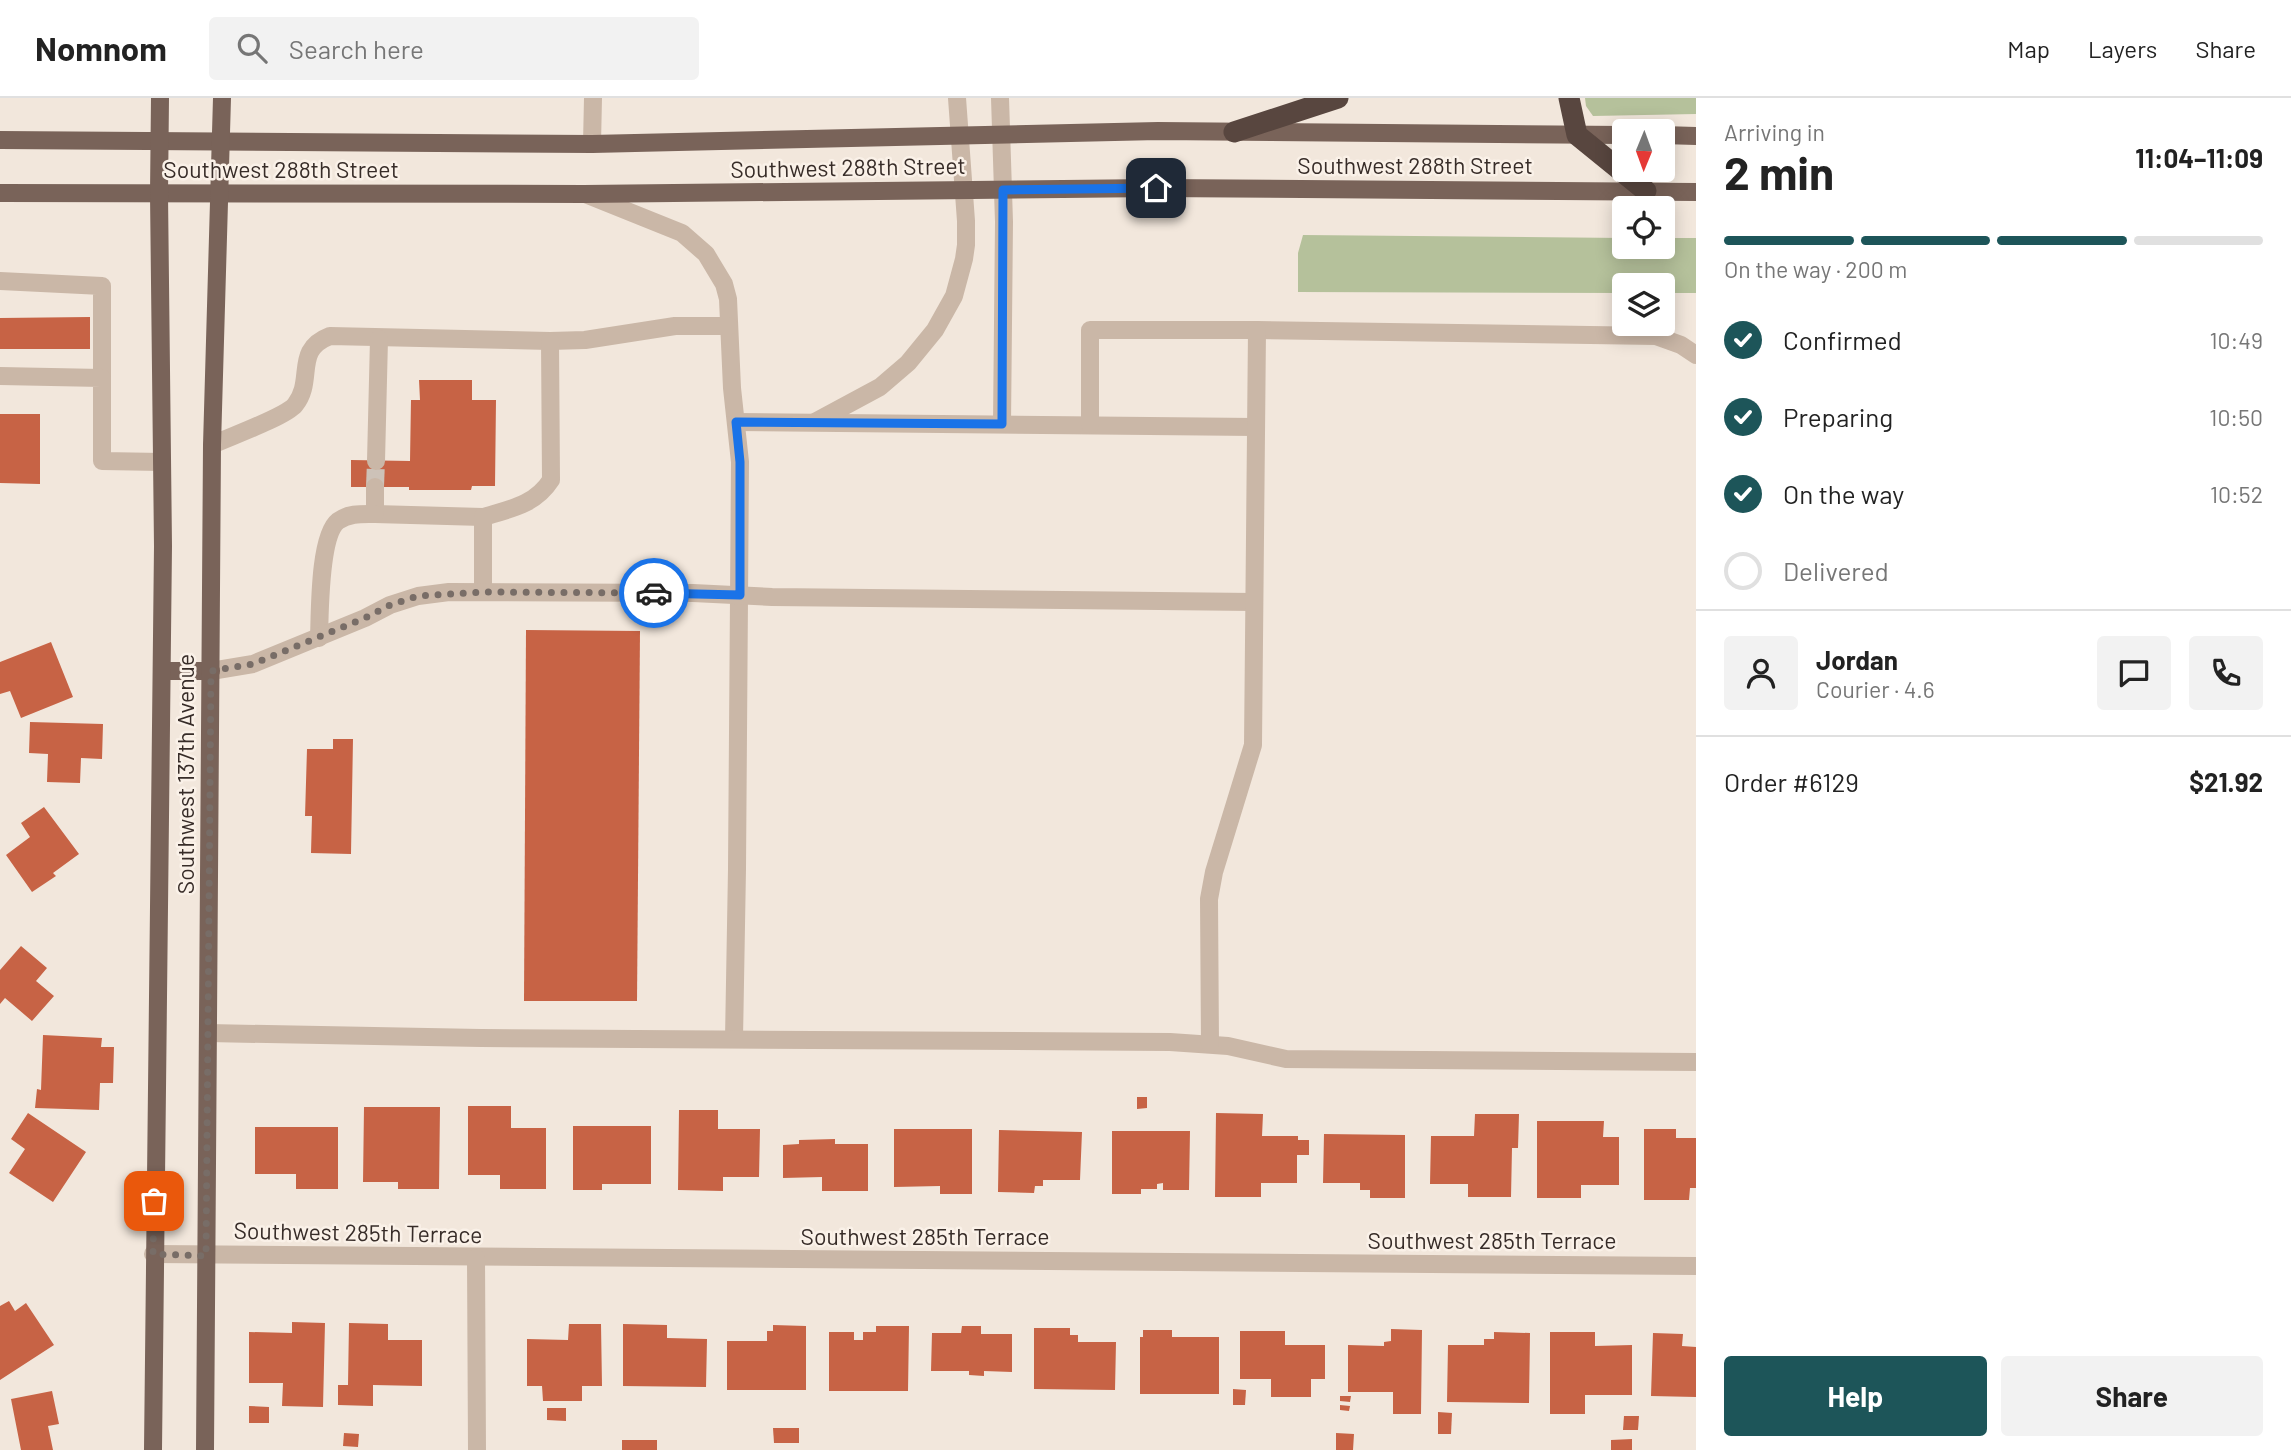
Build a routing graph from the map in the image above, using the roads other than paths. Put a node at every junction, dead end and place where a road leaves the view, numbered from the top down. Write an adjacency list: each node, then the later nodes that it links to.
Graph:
1 (160, 98): 16 (main road, Southwest 137th Avenue)
2 (222, 98): 17 (main road, Southwest 137th Avenue)
3 (593, 98): 18 (street)
4 (957, 98): 9 (street)
5 (1000, 98): 10 (street)
6 (1338, 98): 8 (highway)
7 (1569, 98): 11 (highway)
8 (1234, 132): 10 (main road, Southwest 288th Street); 11 (main road, Southwest 288th Street)
9 (960, 135): 10 (main road, Southwest 288th Street); 18 (main road, Southwest 288th Street); 20 (street)
10 (1002, 135): 19 (street)
11 (1577, 135): 12 (main road, Southwest 288th Street); 21 (highway)
12 (1612, 135)
13 (1675, 135): 14 (main road)
14 (1696, 136)
15 (0, 140): 16 (main road, Southwest 288th Street)
16 (160, 140): 17 (main road, Southwest 288th Street); 24 (main road, Southwest 137th Avenue)
17 (221, 142): 18 (main road, Southwest 288th Street); 26 (main road, Southwest 137th Avenue)
18 (592, 144)
19 (1003, 190): 20 (main road, Southwest 288th Street); 21 (main road, Southwest 288th Street); 37 (street)
20 (964, 191): 25 (main road, Southwest 288th Street); 36 (street)
21 (1646, 191): 22 (main road, Southwest 288th Street)
22 (1696, 192)
23 (0, 194): 24 (main road, Southwest 288th Street)
24 (159, 194): 26 (main road, Southwest 288th Street); 42 (main road, Southwest 137th Avenue)
25 (584, 194): 26 (main road, Southwest 288th Street); 28 (street)
26 (219, 195): 40 (main road, Southwest 137th Avenue)
27 (0, 281): 34 (street)
28 (729, 326): 31 (street); 35 (street)
29 (1257, 330): 32 (street); 38 (street); 39 (street)
30 (379, 339): 31 (street); 40 (street); 41 (street)
31 (550, 341): 45 (street)
32 (1696, 355)
33 (0, 376): 34 (street)
34 (102, 378): 42 (street)
35 (736, 422): 36 (street); 47 (street)
36 (815, 423): 37 (street)
37 (1002, 424): 38 (street)
38 (1090, 425): 39 (street)
39 (1256, 427): 48 (street)
40 (212, 445): 51 (main road, Southwest 137th Avenue)
41 (376, 461)
42 (162, 462): 50 (main road, Southwest 137th Avenue)
43 (375, 487): 44 (street)
44 (375, 514): 45 (street); 49 (street)
45 (483, 517): 46 (street)
46 (483, 592): 47 (street); 49 (street)
47 (740, 595): 48 (street); 53 (street)
48 (1254, 601): 54 (street)
49 (319, 638): 51 (street)
50 (162, 671): 51 (main road); 56 (main road, Southwest 137th Avenue)
51 (211, 671): 52 (main road, Southwest 137th Avenue)
52 (208, 1032): 53 (street); 57 (main road, Southwest 137th Avenue)
53 (734, 1039): 54 (street)
54 (1210, 1044): 55 (street)
55 (1696, 1062)
56 (153, 1254): 57 (street, Southwest 285th Terrace); 60 (main road, Southwest 137th Avenue)
57 (206, 1256): 58 (street, Southwest 285th Terrace); 61 (main road, Southwest 137th Avenue)
58 (476, 1258): 59 (street, Southwest 285th Terrace); 62 (street)
59 (1696, 1266)
60 (153, 1450)
61 (205, 1450)
62 (477, 1450)

